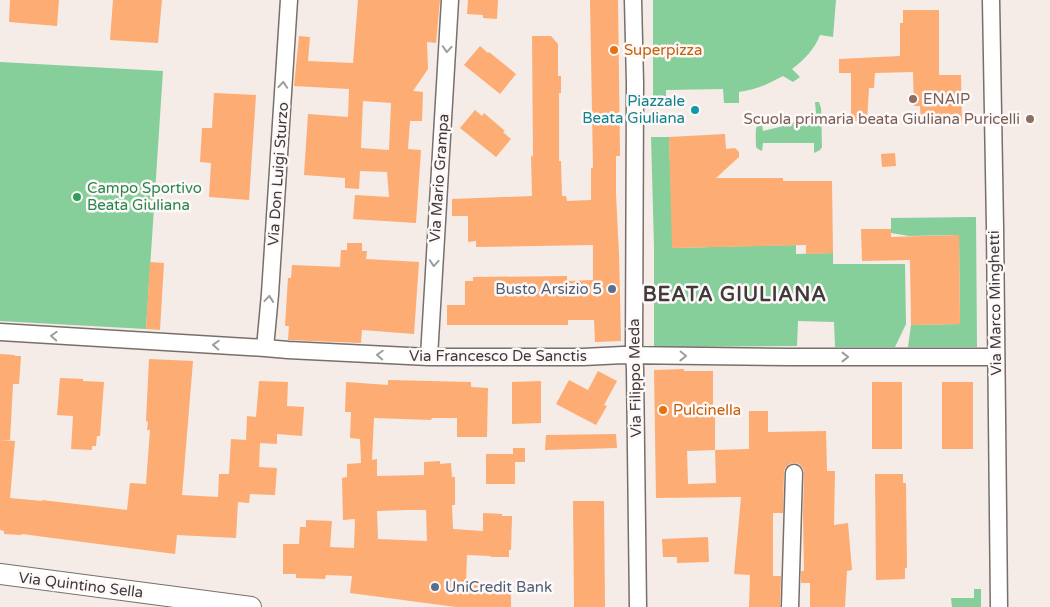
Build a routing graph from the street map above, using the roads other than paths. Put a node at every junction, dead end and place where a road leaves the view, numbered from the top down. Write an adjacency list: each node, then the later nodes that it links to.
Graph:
1 (289, 0): 6 (street, Via Don Luigi Sturzo, one-way to 1)
2 (450, 0): 8 (street, Via Mario Grampa, one-way to 8)
3 (633, 0): 7 (street, Via Filippo Meda)
4 (991, 0): 9 (street, Via Marco Minghetti)
5 (0, 332): 6 (street, Via Francesco De Sanctis, one-way to 5)
6 (265, 348): 8 (street, Via Francesco De Sanctis, one-way to 6)
7 (634, 355): 8 (street, Via Francesco De Sanctis); 9 (street, Via Francesco De Sanctis, one-way to 9); 13 (street, Via Filippo Meda)
8 (429, 357)
9 (996, 357): 15 (street, Via Marco Minghetti)
10 (794, 473): 14 (street)
11 (0, 574): 12 (street, Via Quintino Sella)
12 (251, 607)
13 (638, 607)
14 (790, 607)
15 (999, 607)

